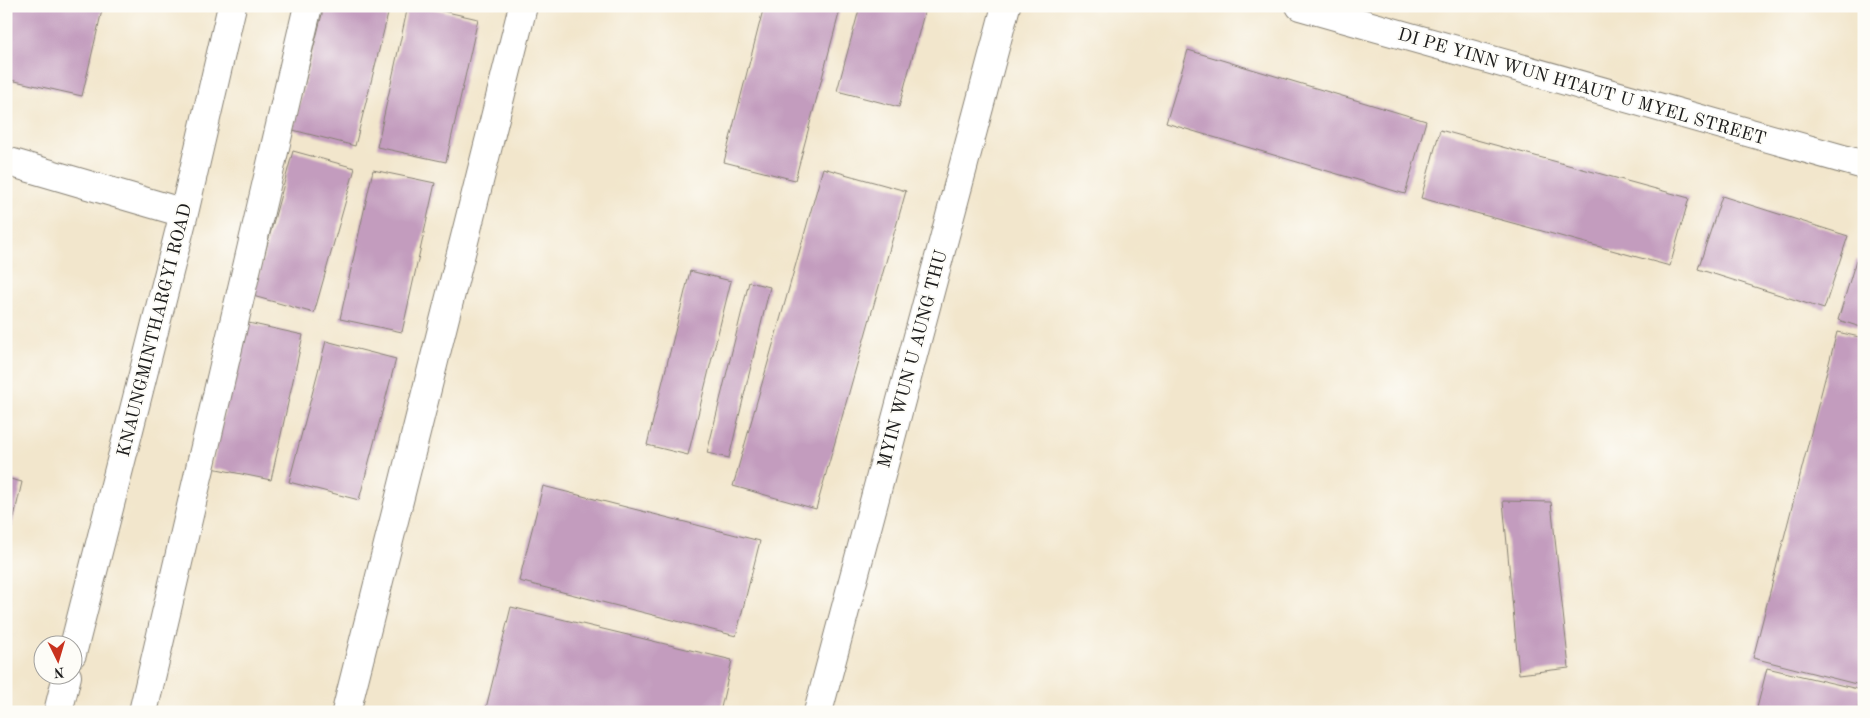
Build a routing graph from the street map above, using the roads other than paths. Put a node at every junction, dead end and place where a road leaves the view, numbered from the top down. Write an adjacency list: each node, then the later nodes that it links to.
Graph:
1 (232, 6): 8 (street, KNAUNGMINTHARGYI ROAD)
2 (308, 6): 12 (street)
3 (523, 6): 13 (street)
4 (1006, 6): 14 (street, MYIN WUN U AUNG THU)
5 (1300, 6): 7 (street, DI PE YINN WUN HTAUT U MYEL STREET)
6 (6, 161): 8 (street)
7 (1864, 165)
8 (184, 213): 9 (street, KNAUNGMINTHARGYI ROAD)
9 (77, 636)
10 (64, 686): 11 (street)
11 (58, 712)
12 (143, 712)
13 (346, 712)
14 (818, 712)

